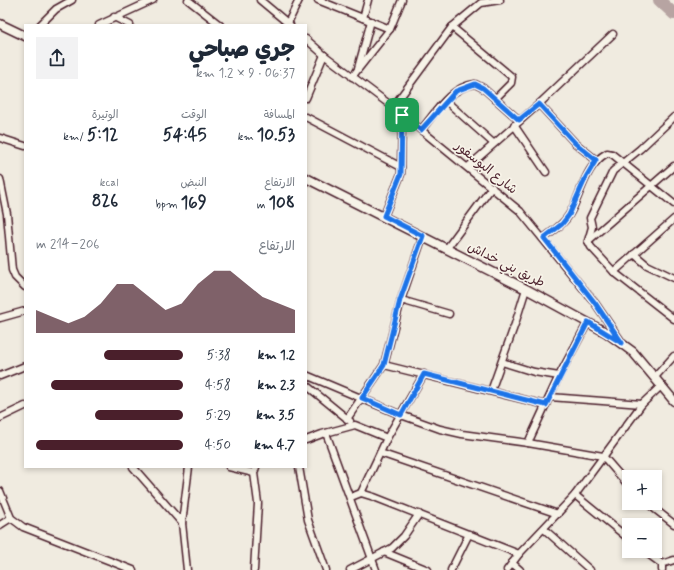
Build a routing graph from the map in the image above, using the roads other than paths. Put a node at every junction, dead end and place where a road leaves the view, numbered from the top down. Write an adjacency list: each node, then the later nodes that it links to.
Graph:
1 (72, 0): 15 (street)
2 (153, 0): 11 (street)
3 (188, 0): 18 (street)
4 (260, 0): 19 (street)
5 (299, 0): 19 (street)
6 (318, 0): 12 (street)
7 (368, 0): 12 (street)
8 (402, 0): 21 (street)
9 (500, 0): 10 (street)
10 (481, 1): 20 (street)
11 (114, 17): 16 (street); 17 (street)
12 (363, 18): 13 (street)
13 (371, 21): 21 (street); 26 (street)
14 (0, 24): 23 (main road)
15 (41, 24)
16 (101, 24)
17 (128, 24)
18 (219, 24)
19 (288, 24)
20 (452, 27): 29 (street); 32 (street)
21 (390, 29): 26 (street)
22 (613, 34): 31 (street)
23 (24, 36)
24 (307, 40): 25 (street, شارع البوسفور)
25 (324, 55): 27 (street, شارع البوسفور); 28 (street)
26 (358, 70): 27 (street)
27 (352, 77): 32 (street, شارع البوسفور)
28 (308, 86)
29 (495, 99): 30 (street); 36 (street)
30 (446, 101): 38 (street); 40 (street)
31 (539, 104): 36 (street); 42 (street)
32 (392, 107): 33 (street, شارع البوسفور)
33 (402, 115): 38 (street, شارع البوسفور); 46 (street)
34 (674, 117): 43 (street)
35 (307, 118): 46 (street)
36 (519, 120): 37 (street)
37 (514, 125): 40 (street); 47 (street)
38 (421, 130): 45 (street, شارع البوسفور)
39 (0, 138): 41 (street)
40 (493, 143): 45 (street)
41 (24, 146)
42 (596, 160): 43 (street); 58 (street)
43 (622, 163): 50 (street); 59 (street)
44 (674, 166): 50 (street)
45 (468, 167): 51 (street, شارع البوسفور)
46 (401, 168): 55 (street)
47 (546, 172)
48 (307, 178): 55 (main road, طريق بني خداش)
49 (0, 179): 53 (street)
50 (651, 185): 52 (street); 59 (street)
51 (492, 187): 58 (street, شارع البوسفور); 60 (street)
52 (674, 204)
53 (7, 214): 54 (street); 64 (street)
54 (0, 216)
55 (384, 216): 57 (main road, طريق بني خداش)
56 (674, 219): 61 (street)
57 (423, 236): 60 (main road, طريق بني خداش); 66 (street)
58 (544, 238): 72 (street, شارع البوسفور)
59 (588, 241): 62 (street)
60 (447, 248): 65 (main road, طريق بني خداش)
61 (634, 254): 62 (street); 63 (street)
62 (614, 272): 70 (street)
63 (674, 278)
64 (24, 286)
65 (526, 289): 71 (main road, طريق بني خداش); 74 (street)
66 (400, 300): 68 (street); 75 (street)
67 (24, 312): 69 (street)
68 (449, 314)
69 (0, 318)
70 (674, 319)
71 (588, 322): 72 (main road, طريق بني خداش); 79 (street)
72 (622, 343): 80 (main road, طريق بني خداش)
73 (674, 356): 80 (street)
74 (502, 362): 79 (street); 83 (street)
75 (384, 365): 77 (street); 85 (street)
76 (24, 366): 78 (street)
77 (424, 374): 83 (street); 90 (street)
78 (0, 376)
79 (559, 376): 84 (street)
80 (655, 377): 82 (main road, طريق بني خداش)
81 (307, 380): 85 (street); 92 (street)
82 (662, 385): 86 (main road, طريق بني خداش); 87 (street)
83 (491, 391): 88 (street)
84 (550, 397): 87 (street); 88 (street)
85 (362, 398): 90 (street); 92 (street)
86 (674, 401)
87 (642, 404): 99 (street)
88 (546, 405): 97 (street)
89 (24, 406): 91 (street)
90 (401, 415): 95 (street); 97 (street)
91 (0, 418)
92 (347, 418): 93 (street)
93 (354, 425): 94 (street); 95 (street)
94 (326, 433): 96 (street); 109 (street)
95 (387, 438): 98 (street)
96 (307, 440)
97 (528, 443): 99 (street)
98 (380, 453): 107 (street); 112 (street)
99 (603, 456): 105 (street); 108 (street)
100 (134, 468): 114 (street)
101 (189, 468): 114 (street)
102 (238, 468): 104 (street)
103 (299, 468): 130 (street)
104 (255, 470): 129 (street)
105 (622, 478)
106 (0, 490): 113 (street)
107 (361, 493): 109 (street); 111 (street)
108 (575, 495): 112 (street); 118 (street)
109 (350, 498): 123 (street)
110 (656, 510): 115 (street)
111 (419, 514): 119 (street); 120 (street)
112 (558, 514): 117 (street)
113 (11, 518): 116 (street); 127 (street)
114 (182, 524): 128 (street)
115 (674, 524)
116 (0, 525)
117 (544, 529): 121 (street); 137 (street)
118 (622, 533)
119 (469, 534): 121 (street); 134 (street)
120 (384, 552): 123 (street); 133 (street)
121 (519, 554): 125 (street)
122 (652, 558): 126 (street)
123 (371, 559): 131 (street); 132 (street)
124 (674, 560): 126 (street)
125 (512, 563): 135 (street); 136 (street)
126 (662, 567)
127 (133, 570)
128 (186, 570)
129 (254, 570)
130 (326, 570)
131 (350, 570)
132 (376, 570)
133 (428, 570)
134 (451, 570)
135 (506, 570)
136 (520, 570)
137 (590, 570)

